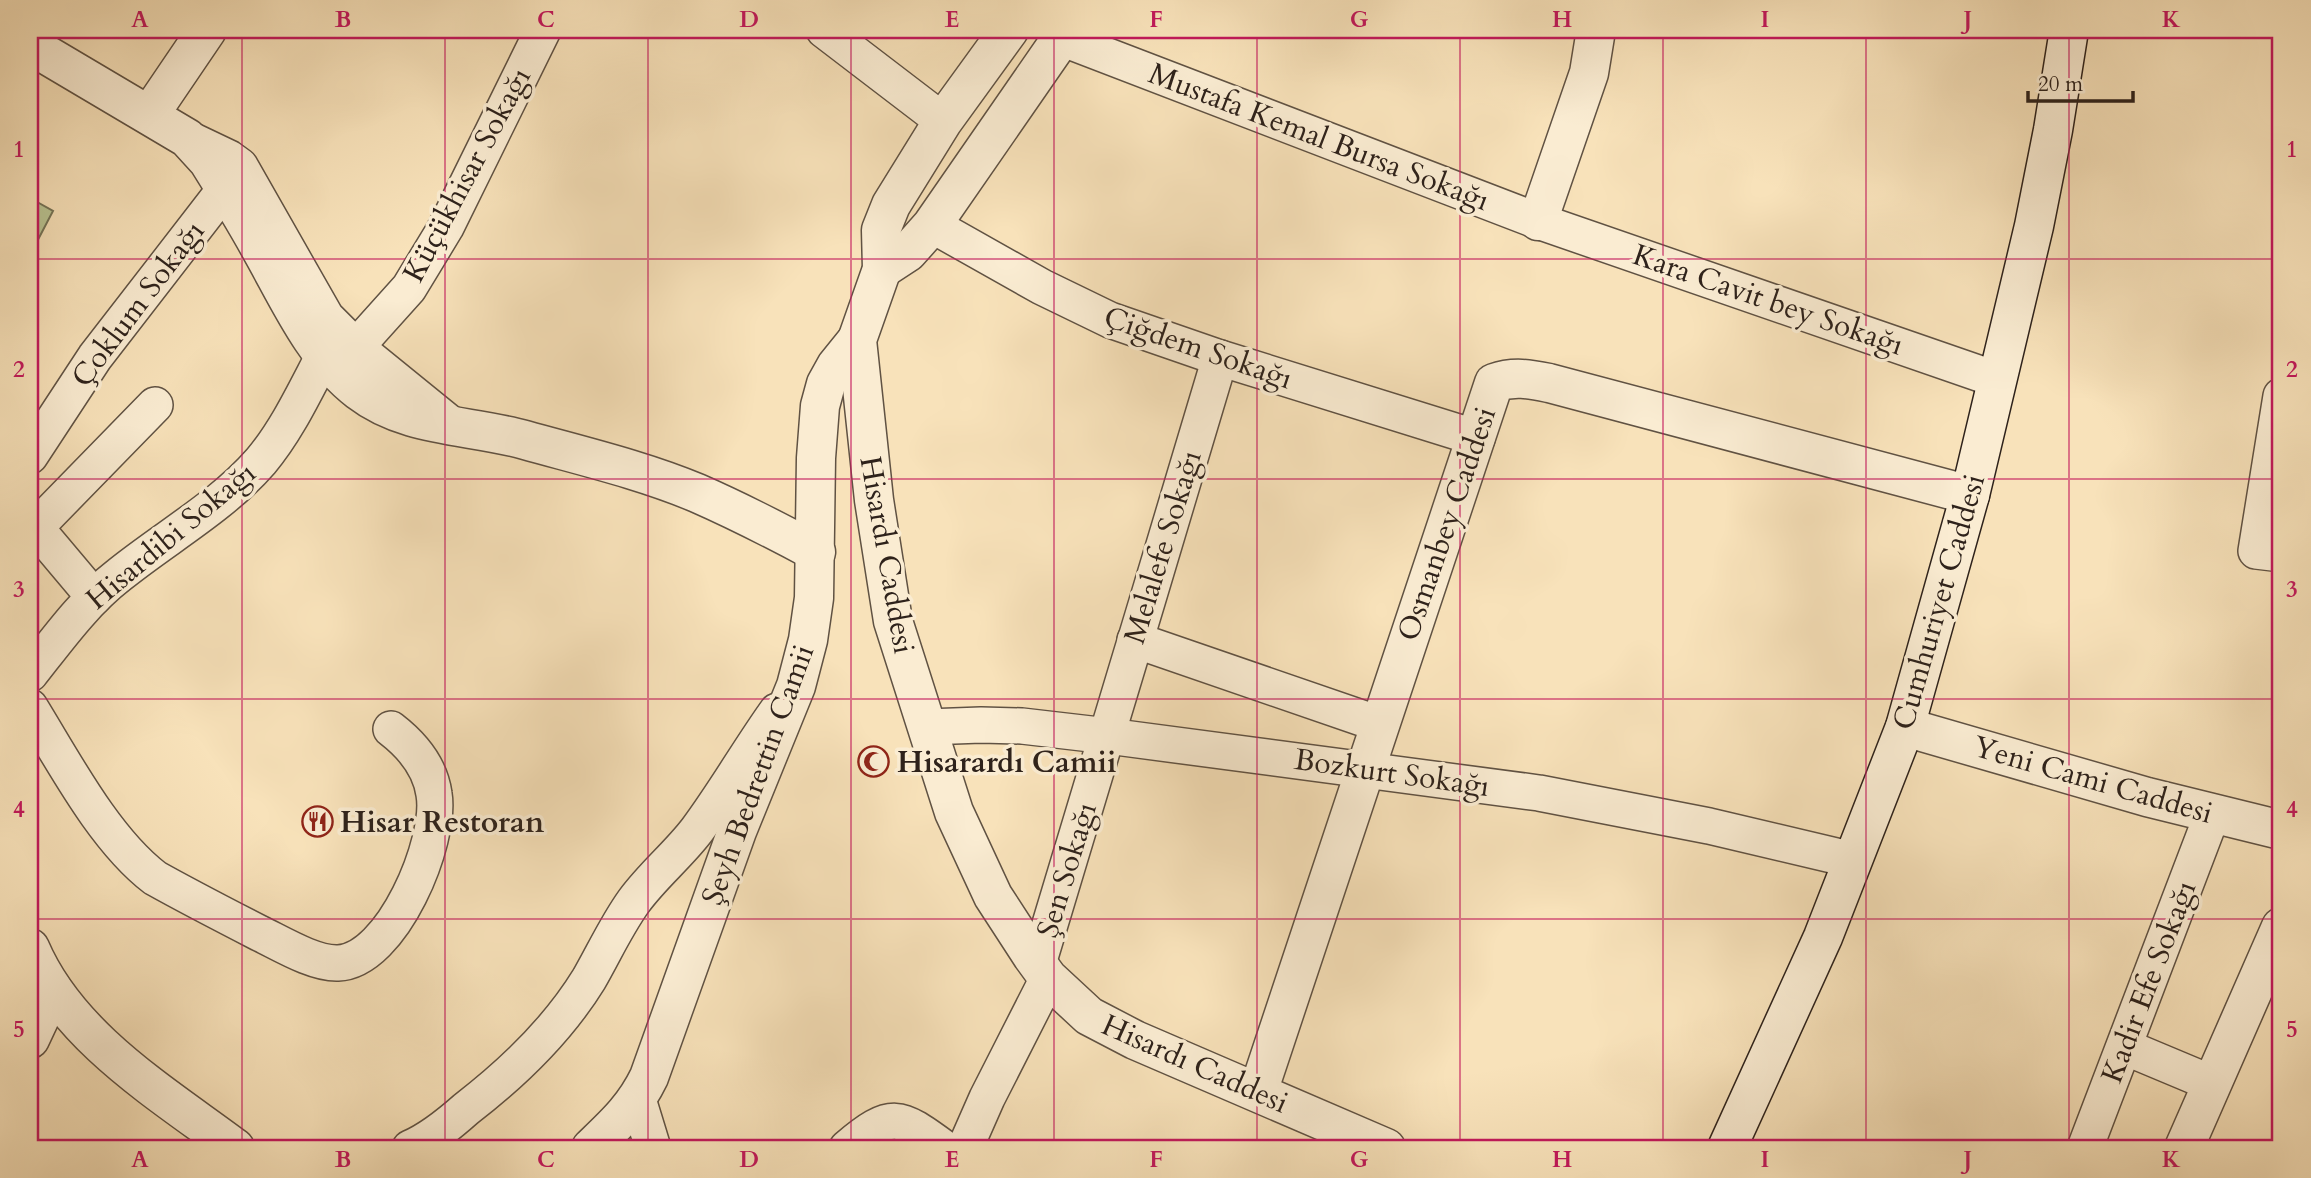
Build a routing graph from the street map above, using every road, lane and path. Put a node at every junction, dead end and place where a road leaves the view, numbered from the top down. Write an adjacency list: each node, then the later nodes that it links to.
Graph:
1 (207, 30): 9 (street)
2 (542, 30): 17 (street, Küçükhisar Sokağı)
3 (824, 30): 10 (street)
4 (1009, 30): 10 (street, Hisardı Caddesi)
5 (2068, 30): 19 (street, Cumhuriyet Caddesi)
6 (1593, 32): 13 (street)
7 (1064, 34): 13 (street, Mustafa Kemal Bursa Sokağı); 14 (street)
8 (30, 45): 9 (street)
9 (150, 114): 11 (street)
10 (943, 121): 15 (street, Hisardı Caddesi)
11 (187, 138): 12 (street); 17 (street)
12 (225, 189): 17 (street); 23 (street, Çoklum Sokağı)
13 (1538, 221): 19 (street, Kara Cavit bey Sokağı)
14 (932, 225): 15 (street); 18 (street, Çiğdem Sokağı)
15 (882, 269): 16 (street, Hisardı Caddesi)
16 (857, 340): 26 (street, Şeyh Bedrettin Camii); 34 (street, Hisardı Caddesi)
17 (340, 351): 26 (street); 28 (street, Hisardibi Sokağı)
18 (1220, 358): 22 (street, Çiğdem Sokağı); 29 (street, Melalefe Sokağı)
19 (1997, 380): 24 (street, Cumhuriyet Caddesi)
20 (2281, 396): 27 (street)
21 (155, 405): 25 (street)
22 (1477, 439): 24 (street, Osmanbey Caddesi); 33 (street, Osmanbey Caddesi)
23 (30, 456)
24 (1970, 495): 35 (street, Cumhuriyet Caddesi)
25 (33, 524): 28 (street)
26 (816, 552): 31 (street, Şeyh Bedrettin Camii)
27 (2269, 552)
28 (94, 597): 30 (street, Hisardibi Sokağı)
29 (1135, 640): 33 (street); 37 (street, Melalefe Sokağı)
30 (30, 674)
31 (796, 686): 50 (street, Şeyh Bedrettin Camii); 53 (street)
32 (30, 706): 36 (street)
33 (1379, 724): 38 (street, Osmanbey Caddesi)
34 (927, 727): 37 (street, Bozkurt Sokağı); 44 (street, Hisardı Caddesi)
35 (1905, 727): 39 (street, Yeni Cami Caddesi); 41 (street, Cumhuriyet Caddesi)
36 (391, 729)
37 (1108, 736): 38 (street, Bozkurt Sokağı); 44 (street, Şen Sokağı)
38 (1364, 769): 41 (street, Bozkurt Sokağı); 49 (street, Osmanbey Caddesi)
39 (2212, 815): 40 (street, Yeni Cami Caddesi); 47 (street, Kadir Efe Sokağı)
40 (2281, 830)
41 (1853, 860): 51 (street, Cumhuriyet Caddesi)
42 (2281, 927): 48 (street)
43 (30, 948): 45 (street)
44 (1043, 971): 49 (street, Hisardı Caddesi); 58 (street, Şen Sokağı)
45 (53, 990): 46 (street); 52 (street)
46 (30, 1039)
47 (2125, 1047): 48 (street); 60 (street, Kadir Efe Sokağı)
48 (2211, 1083): 61 (street)
49 (1258, 1092): 59 (street, Hisardı Caddesi)
50 (638, 1099): 54 (street, Şeyh Bedrettin Camii); 55 (street)
51 (1731, 1147)
52 (235, 1148)
53 (410, 1148)
54 (591, 1148)
55 (653, 1148)
56 (847, 1148): 57 (street)
57 (944, 1148)
58 (965, 1148)
59 (1386, 1148)
60 (2085, 1148)
61 (2184, 1148)

